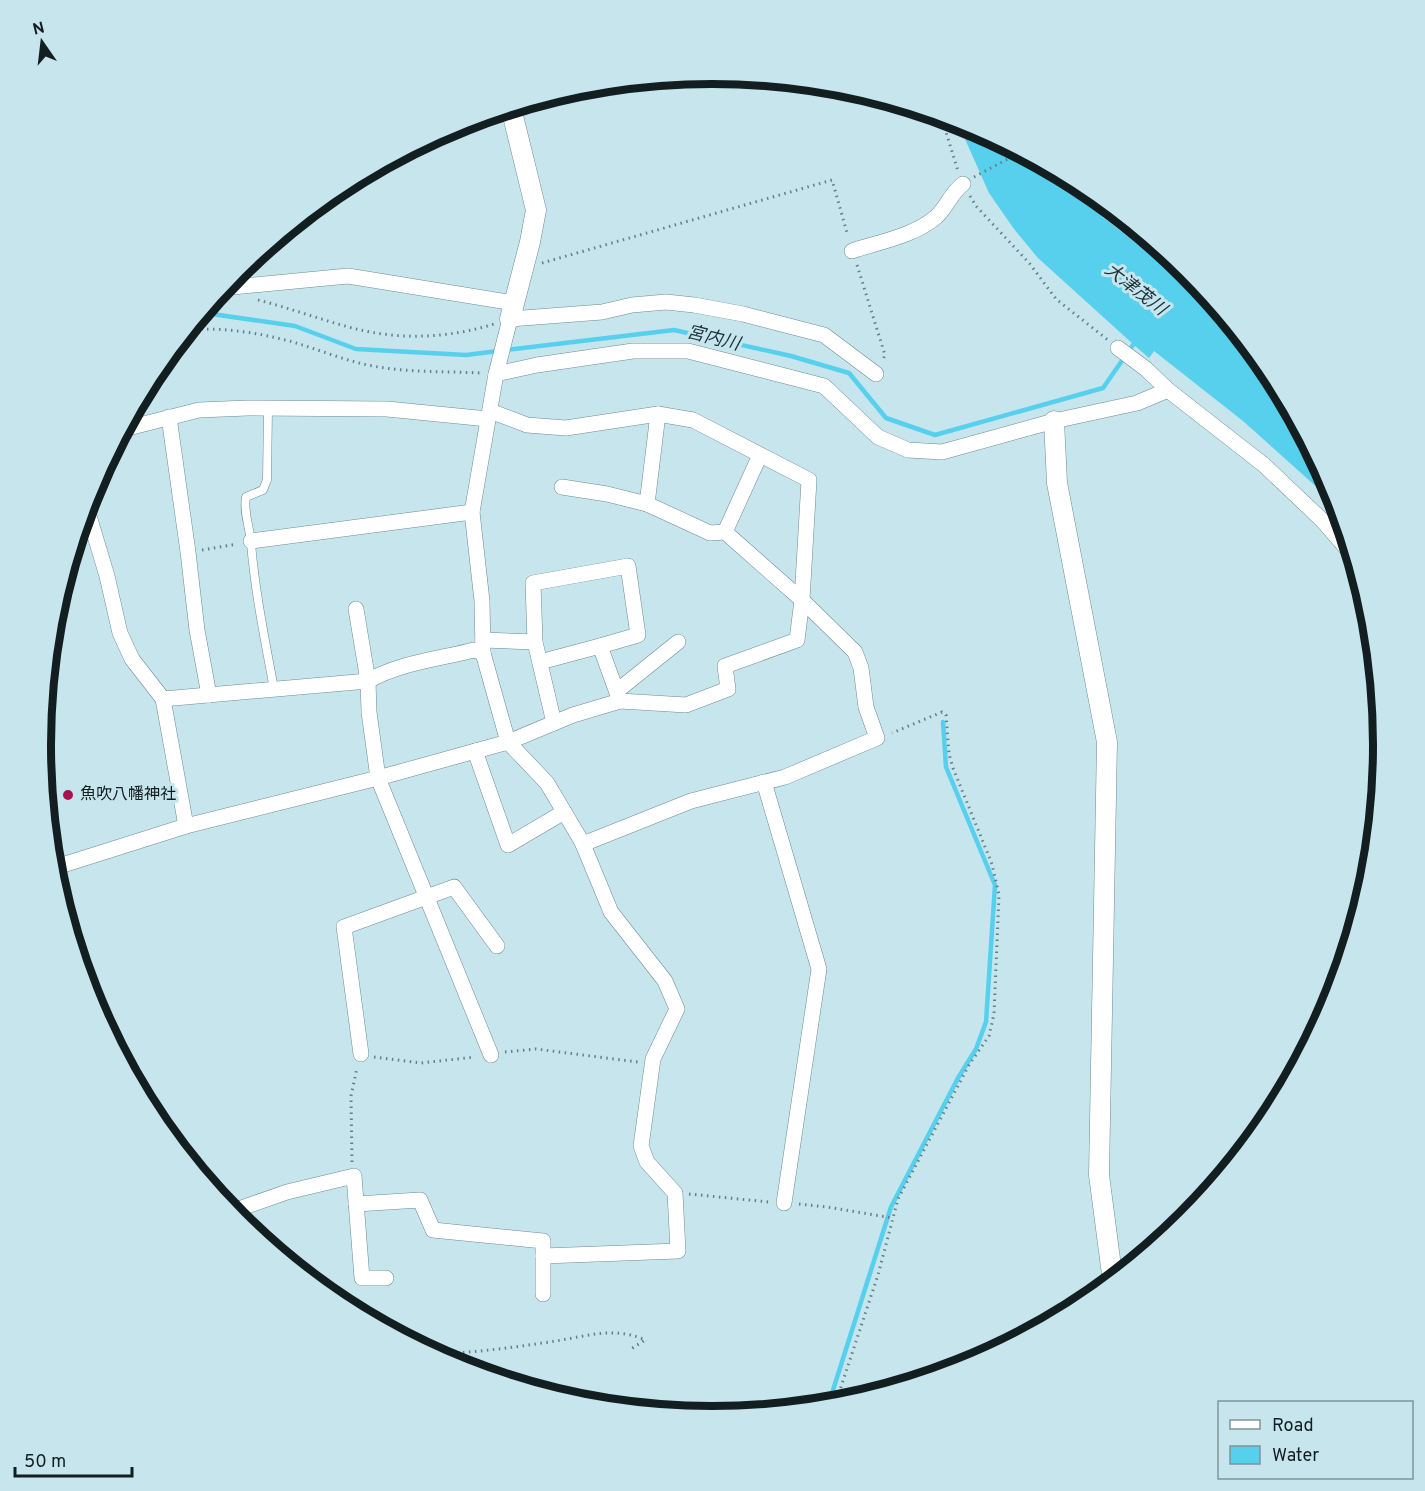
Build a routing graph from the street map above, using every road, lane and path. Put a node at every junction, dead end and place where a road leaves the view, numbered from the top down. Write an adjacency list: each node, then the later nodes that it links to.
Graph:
1 (514, 115): 6 (street)
2 (945, 126): 4 (path)
3 (1013, 156): 4 (path)
4 (966, 182): 5 (street); 11 (path)
5 (852, 251): 6 (path); 13 (path)
6 (525, 261): 9 (street)
7 (237, 287): 9 (street)
8 (254, 300): 9 (path)
9 (512, 311): 12 (street); 13 (street)
10 (199, 329): 12 (path)
11 (1118, 348): 14 (street)
12 (496, 374): 17 (street); 19 (street)
13 (876, 374)
14 (1168, 390): 19 (street); 28 (street)
15 (268, 409): 17 (street); 18 (street); 27 (lane)
16 (658, 414): 17 (street); 21 (street); 23 (street)
17 (489, 415): 24 (street)
18 (169, 417): 20 (street); 29 (street)
19 (1054, 421): 61 (street)
20 (134, 426)
21 (760, 455): 26 (street); 30 (street)
22 (562, 487): 23 (street)
23 (647, 504): 26 (street)
24 (472, 512): 27 (street); 34 (street)
25 (90, 521): 41 (street)
26 (725, 532): 30 (street)
27 (251, 541): 29 (path); 38 (lane)
28 (1342, 542)
29 (188, 552): 39 (street)
30 (802, 600): 40 (street); 43 (street)
31 (356, 609): 37 (street)
32 (535, 642): 34 (street); 35 (street); 36 (street)
33 (678, 642): 40 (street)
34 (483, 646): 37 (street); 44 (street)
35 (600, 646): 36 (street); 40 (street)
36 (540, 662): 42 (street)
37 (368, 681): 38 (street); 46 (street)
38 (274, 689): 39 (street)
39 (209, 695): 41 (street)
40 (618, 696): 42 (street)
41 (163, 699): 49 (street)
42 (554, 723): 44 (street)
43 (877, 738): 47 (street); 66 (path)
44 (508, 742): 45 (street); 48 (street)
45 (475, 751): 46 (street); 48 (street)
46 (378, 778): 49 (street); 52 (street)
47 (764, 782): 50 (street); 57 (street)
48 (564, 812): 50 (street)
49 (186, 826): 51 (street)
50 (583, 844): 60 (street)
51 (62, 865)
52 (426, 896): 53 (street); 54 (street); 55 (street)
53 (497, 946)
54 (361, 1054): 56 (path)
55 (491, 1055)
56 (354, 1176): 58 (street); 59 (street)
57 (784, 1203)
58 (356, 1204): 60 (street); 62 (street)
59 (240, 1208)
60 (543, 1256): 63 (street)
61 (1112, 1272)
62 (386, 1278)
63 (543, 1294)
64 (631, 1350): 65 (path)
65 (449, 1352)
66 (839, 1395)

